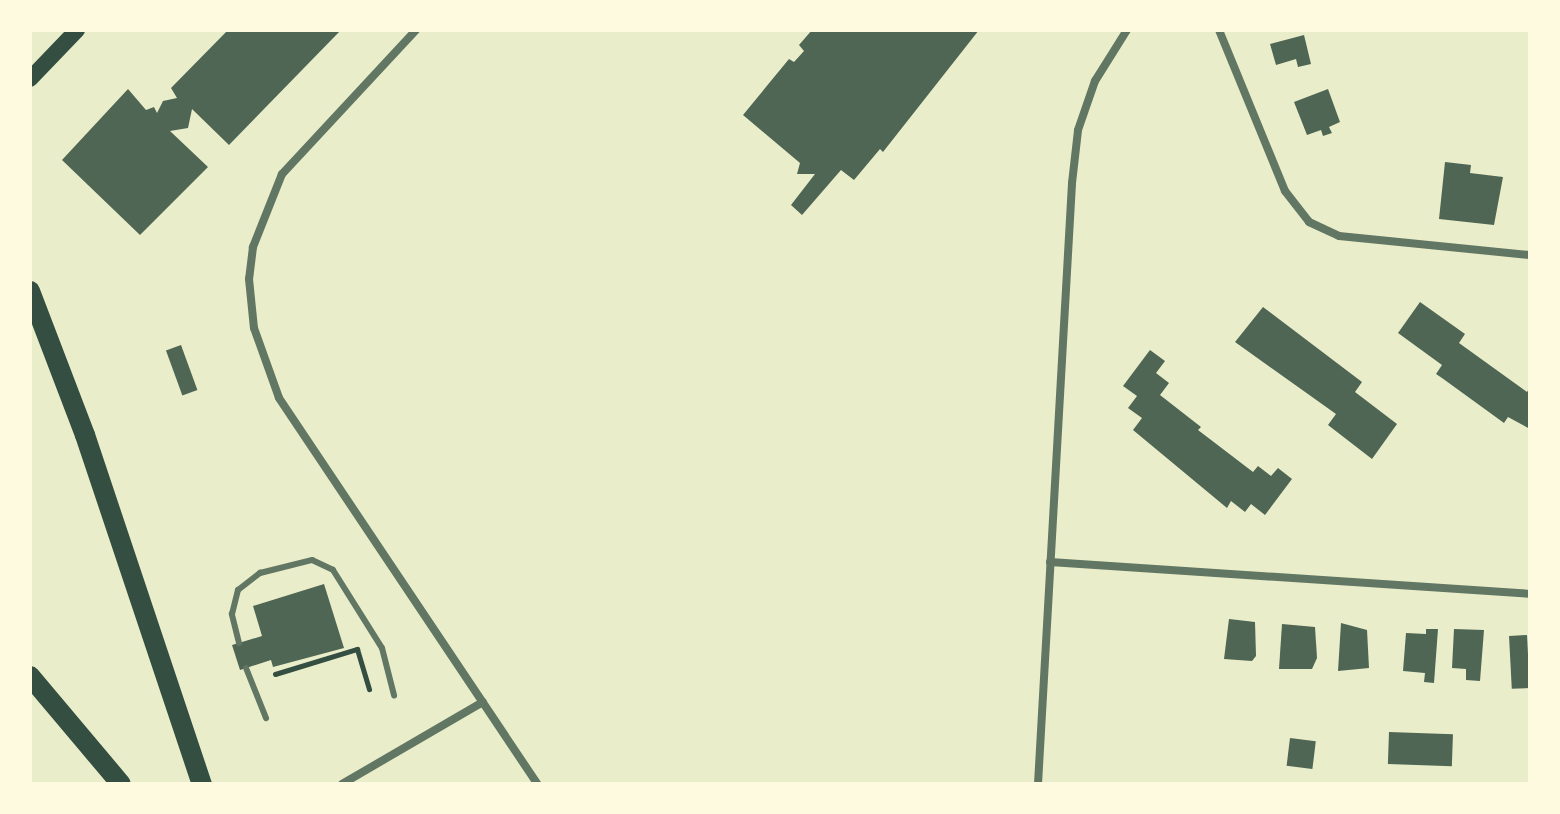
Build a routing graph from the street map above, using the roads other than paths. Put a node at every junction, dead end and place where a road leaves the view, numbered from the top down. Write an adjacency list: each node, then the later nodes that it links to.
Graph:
1 (77, 30): 5 (main road)
2 (416, 30): 14 (street)
3 (1127, 30): 8 (street)
4 (1219, 30): 6 (street)
5 (30, 79)
6 (1530, 255)
7 (30, 291): 17 (main road)
8 (1050, 562): 9 (street); 20 (street)
9 (1530, 594)
10 (239, 643): 13 (lane)
11 (246, 668): 15 (lane)
12 (30, 676): 16 (main road)
13 (394, 695)
14 (483, 702): 18 (street); 19 (street)
15 (266, 718)
16 (121, 784)
17 (202, 784)
18 (342, 784)
19 (537, 784)
20 (1038, 784)

